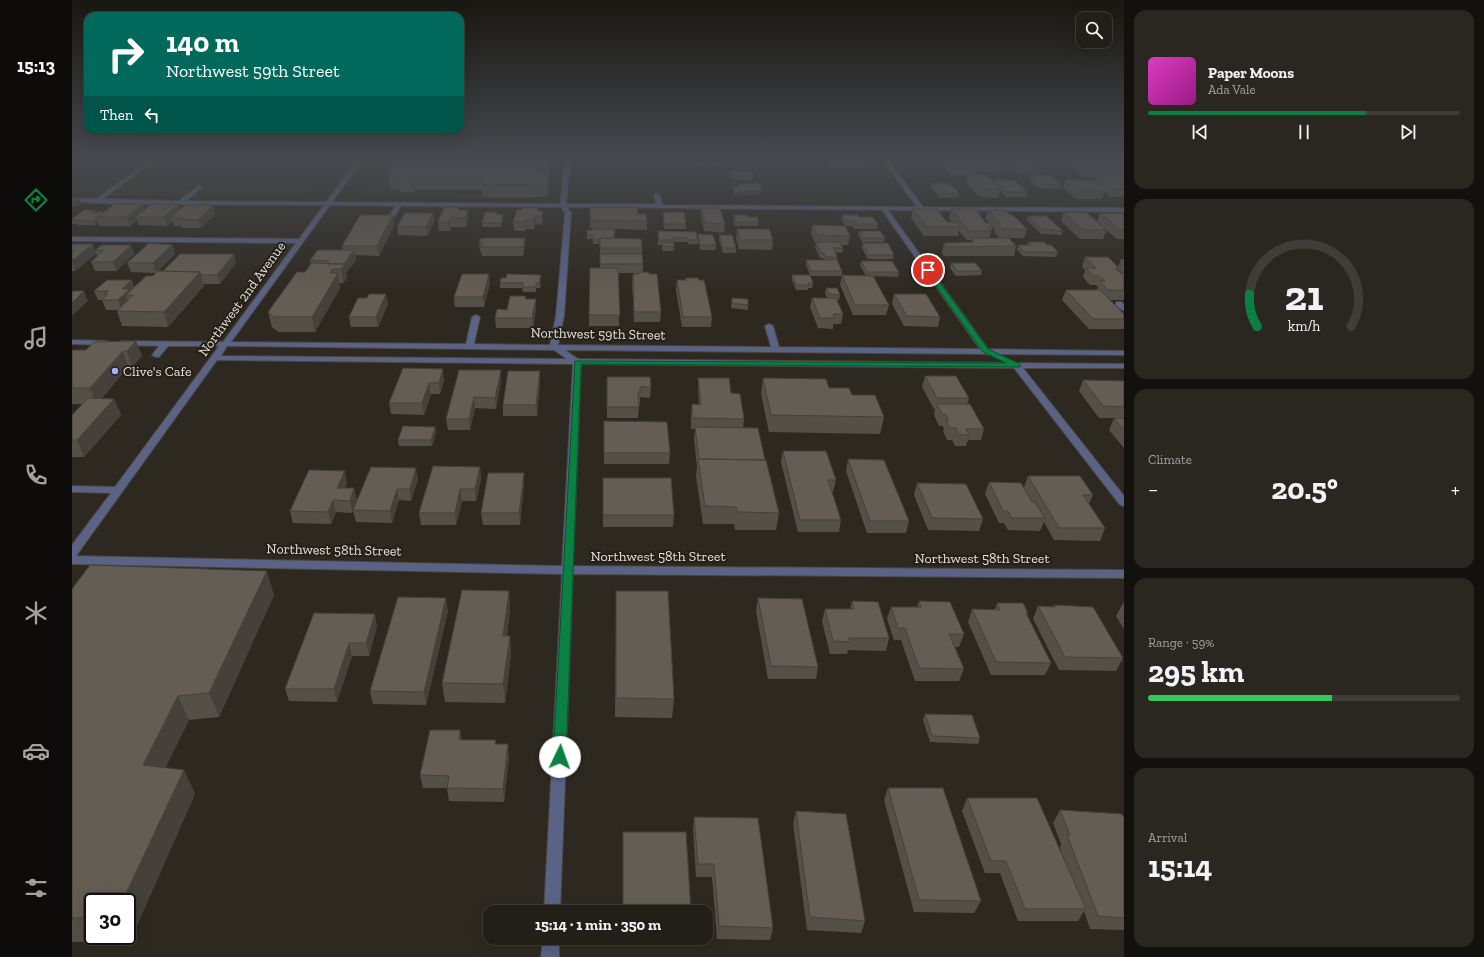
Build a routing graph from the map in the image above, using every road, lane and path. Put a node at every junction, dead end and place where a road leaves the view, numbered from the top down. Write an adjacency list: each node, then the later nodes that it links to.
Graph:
1 (152, 202): 2 (street)
2 (181, 202): 6 (street)
3 (563, 202): 9 (street)
4 (659, 202): 10 (street)
5 (917, 202): 12 (street)
6 (280, 203): 7 (street); 13 (street)
7 (328, 204): 8 (street); 17 (street, Northwest 2nd Avenue)
8 (399, 204): 9 (street); 15 (street)
9 (563, 206): 10 (street); 24 (street)
10 (660, 207): 11 (street)
11 (884, 208): 12 (street); 26 (street)
12 (922, 208): 14 (street)
13 (275, 210)
14 (1124, 210)
15 (393, 215)
16 (72, 239): 17 (street)
17 (301, 241): 22 (street, Northwest 2nd Avenue)
18 (476, 317): 23 (street)
19 (769, 326): 25 (street)
20 (72, 342): 21 (street, Northwest 59th Street)
21 (166, 343): 22 (street, Northwest 59th Street); 28 (street)
22 (226, 344): 23 (street, Northwest 59th Street); 29 (street, Northwest 2nd Avenue)
23 (470, 346): 24 (street, Northwest 59th Street)
24 (554, 346): 25 (street, Northwest 59th Street); 30 (street)
25 (776, 349): 26 (street, Northwest 59th Street)
26 (985, 351): 27 (street, Northwest 59th Street); 31 (street)
27 (1124, 352)
28 (156, 355)
29 (215, 358): 30 (street, Northwest 59th Street); 34 (street, Northwest 2nd Avenue)
30 (577, 362): 31 (street, Northwest 59th Street); 38 (street)
31 (1017, 366): 32 (street, Northwest 59th Street); 35 (street)
32 (1124, 366)
33 (72, 489): 34 (street)
34 (119, 490): 36 (street, Northwest 2nd Avenue)
35 (1124, 503)
36 (72, 553)
37 (72, 560): 38 (street, Northwest 58th Street)
38 (569, 570): 39 (street, Northwest 58th Street); 40 (street)
39 (1124, 574)
40 (552, 905)
41 (551, 945): 42 (street)
42 (550, 957)

